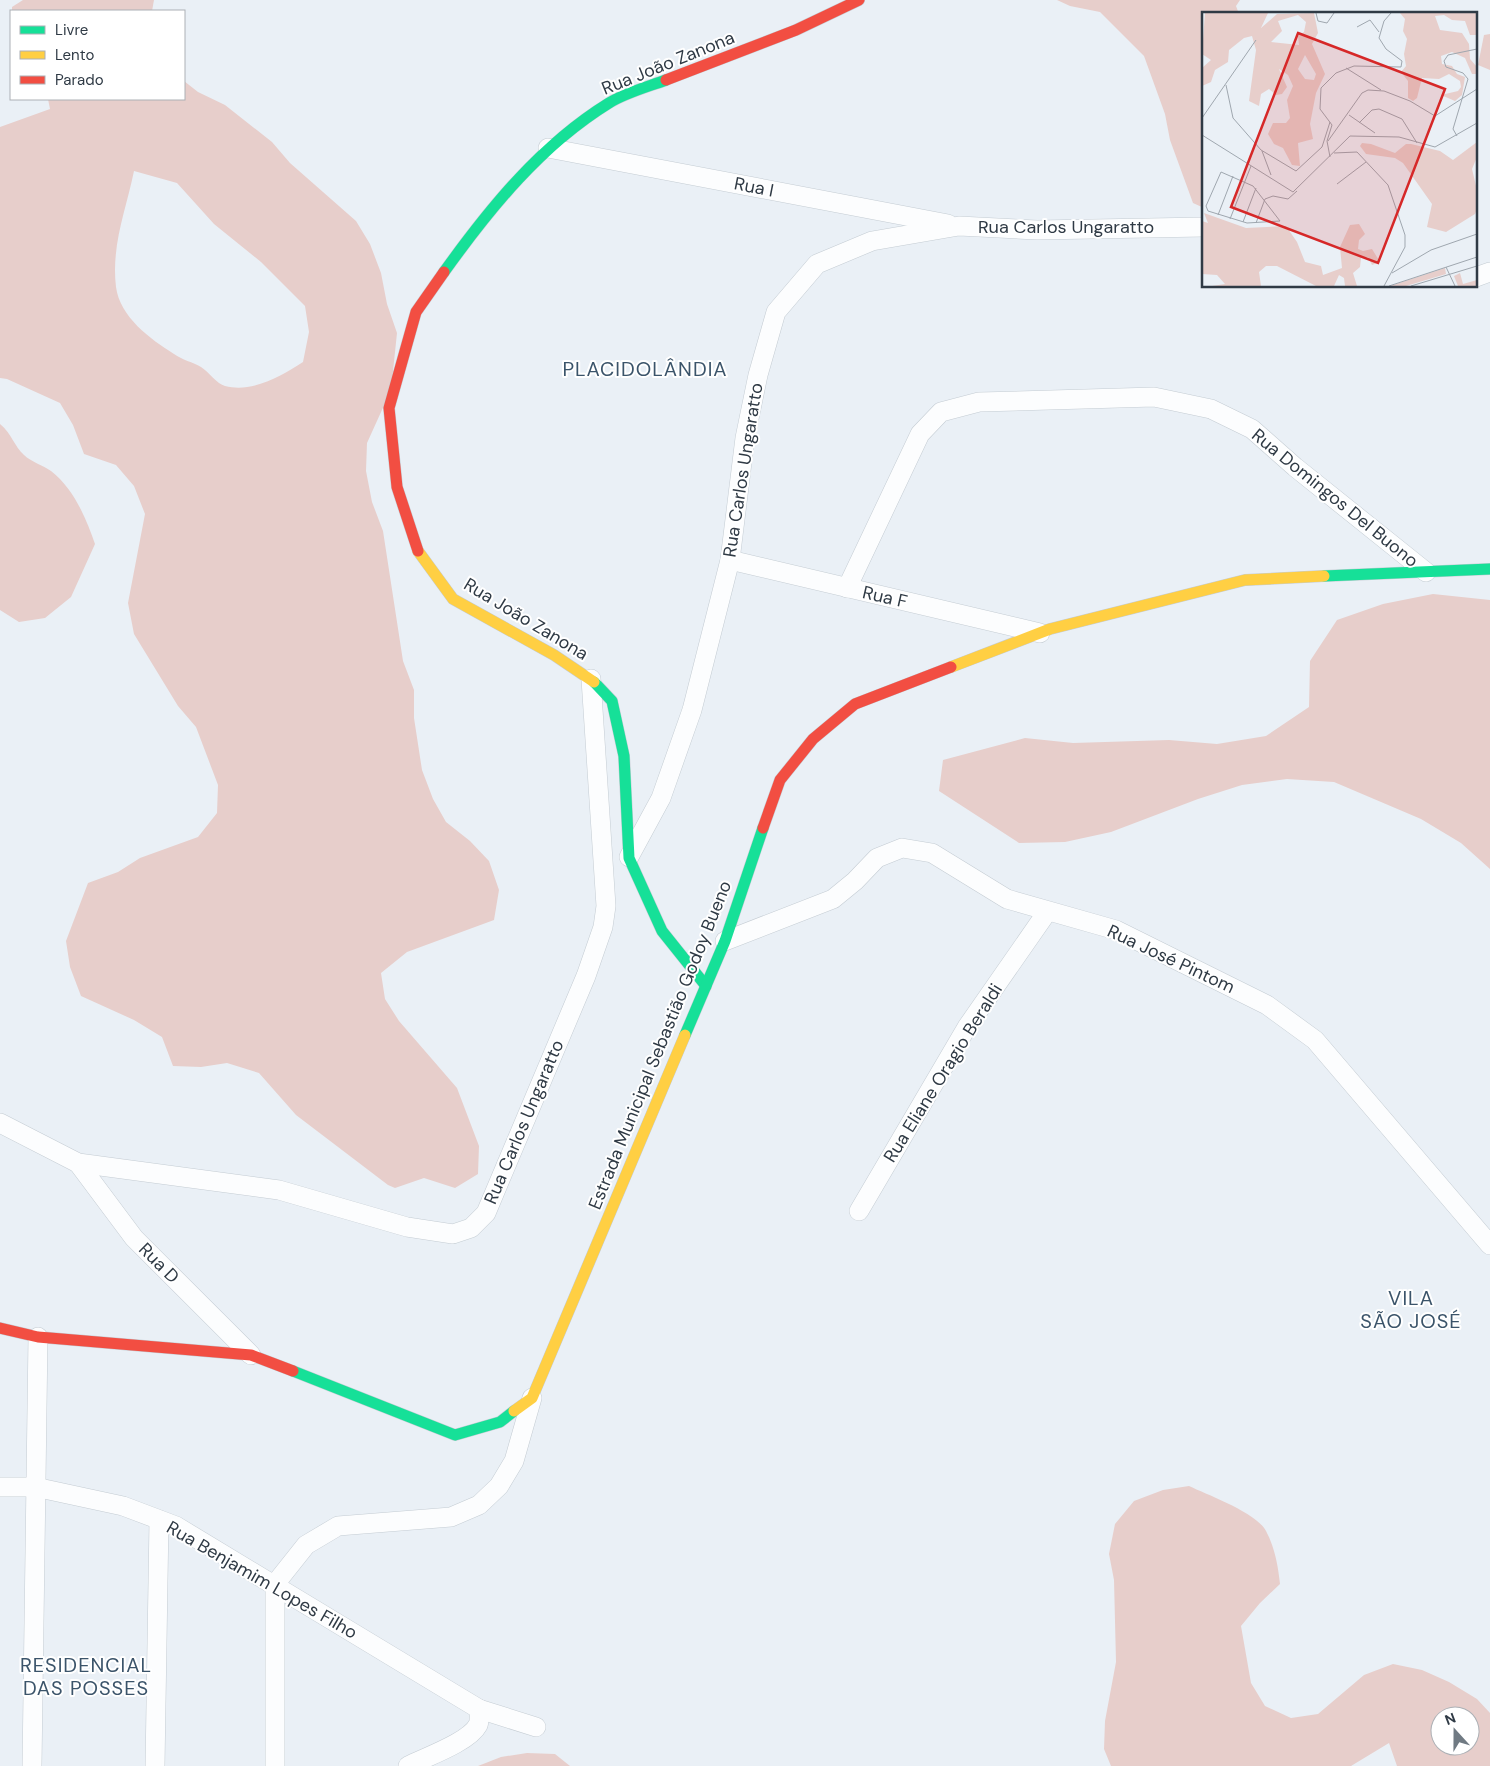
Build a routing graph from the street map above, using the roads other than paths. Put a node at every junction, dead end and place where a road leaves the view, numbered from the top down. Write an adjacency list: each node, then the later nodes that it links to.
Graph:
1 (859, 0): 2 (street, Rua João Zanona)
2 (548, 148): 3 (street, Rua I); 12 (street, Rua João Zanona)
3 (959, 226): 4 (street, Rua Carlos Ungaratto); 7 (street, Rua Carlos Ungaratto)
4 (1202, 226)
5 (1490, 272): 6 (street)
6 (1478, 276)
7 (730, 560): 10 (street, Rua F); 13 (street, Rua Carlos Ungaratto)
8 (1490, 569): 9 (street, Estrada Municipal Sebastião Godoy Bueno)
9 (1426, 572): 10 (street, Rua Domingos Del Buono); 11 (street, Estrada Municipal Sebastião Godoy Bueno)
10 (847, 588): 11 (street, Rua F)
11 (1040, 633): 15 (street, Estrada Municipal Sebastião Godoy Bueno)
12 (591, 679): 13 (street, Rua João Zanona); 18 (street, Rua Carlos Ungaratto)
13 (629, 858): 16 (street, Rua João Zanona)
14 (1047, 912): 15 (street, Rua José Pintom); 19 (street, Rua Eliane Oragio Beraldi); 20 (street, Rua José Pintom)
15 (725, 941): 16 (street, Estrada Municipal Sebastião Godoy Bueno)
16 (706, 986): 24 (street, Estrada Municipal Sebastião Godoy Bueno)
17 (0, 1123): 18 (street, Rua Carlos Ungaratto)
18 (78, 1163): 23 (street, Rua D)
19 (859, 1211)
20 (1490, 1245)
21 (0, 1328): 22 (street)
22 (38, 1337): 23 (street); 26 (street)
23 (251, 1355): 24 (street)
24 (532, 1398): 28 (street)
25 (0, 1487): 26 (street, Rua Benjamim Lopes Filho)
26 (35, 1487): 27 (street, Rua Benjamim Lopes Filho); 31 (street)
27 (158, 1520): 28 (street, Rua Benjamim Lopes Filho); 32 (street)
28 (275, 1584): 29 (street, Rua Benjamim Lopes Filho); 33 (street)
29 (479, 1709): 30 (street, Rua Benjamim Lopes Filho); 34 (street)
30 (536, 1728)
31 (32, 1766)
32 (155, 1766)
33 (276, 1766)
34 (408, 1766)

